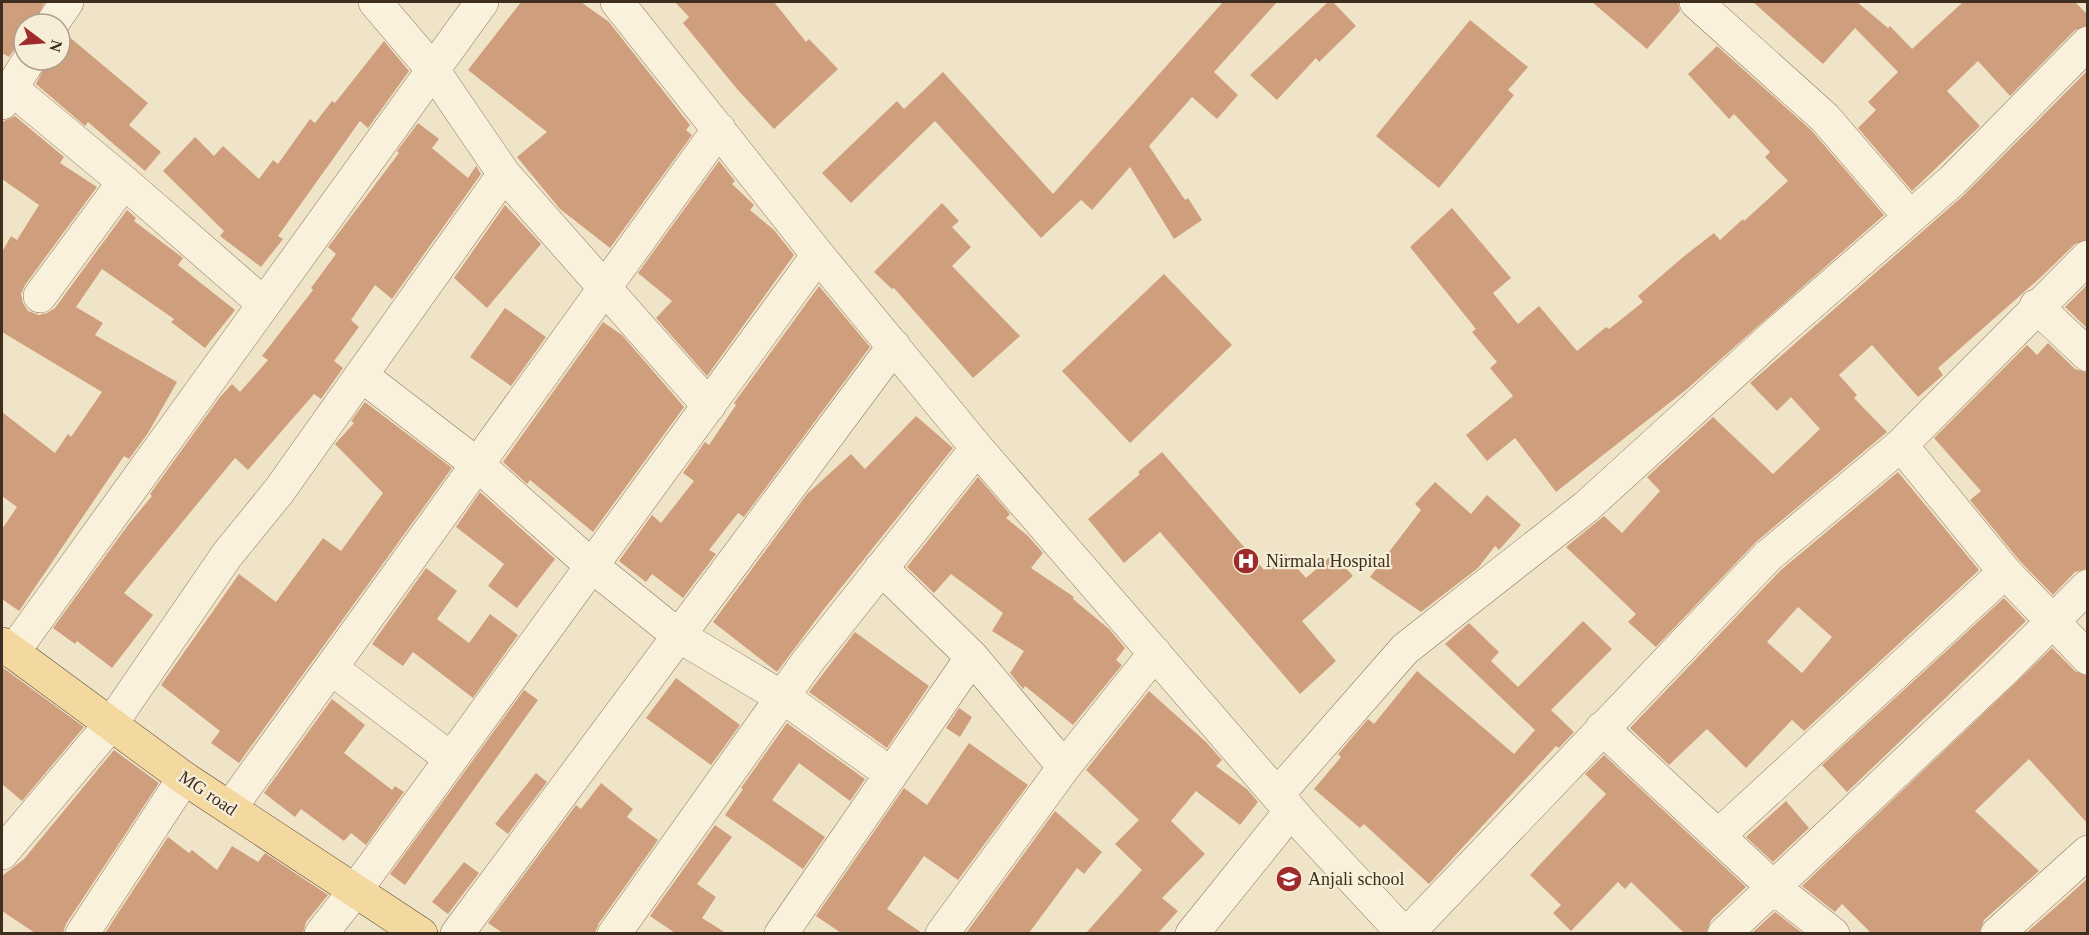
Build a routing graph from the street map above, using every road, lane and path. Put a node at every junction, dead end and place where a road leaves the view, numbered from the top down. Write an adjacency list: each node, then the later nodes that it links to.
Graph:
1 (375, 2): 6 (street)
2 (482, 2): 6 (street)
3 (617, 2): 9 (street)
4 (1696, 2): 12 (street)
5 (2088, 43): 12 (street)
6 (433, 70): 10 (street); 17 (street)
7 (21, 72): 8 (street)
8 (6, 96): 11 (street)
9 (720, 129): 13 (street); 15 (street)
10 (504, 174): 15 (street); 21 (street)
11 (124, 182): 16 (street); 17 (street)
12 (1910, 217): 44 (street)
13 (818, 255): 19 (street); 22 (street)
14 (2088, 257): 18 (street)
15 (605, 288): 22 (street); 25 (street)
16 (40, 296)
17 (264, 304): 32 (street)
18 (2036, 306): 20 (street); 23 (street)
19 (894, 346): 24 (street); 31 (street)
20 (2088, 355)
21 (361, 375): 25 (street); 38 (street)
22 (709, 406): 26 (street)
23 (1901, 445): 28 (street); 39 (street)
24 (978, 448): 27 (street); 33 (street)
25 (478, 465): 26 (street); 36 (street)
26 (592, 566): 31 (street); 40 (street)
27 (881, 568): 34 (street); 37 (street)
28 (2005, 572): 30 (street); 46 (street)
29 (2088, 585): 30 (street)
30 (2051, 622): 35 (street); 49 (street)
31 (679, 636): 37 (street); 54 (street)
32 (7, 648): 38 (main road, MG road)
33 (1155, 653): 41 (street); 44 (street)
34 (972, 657): 41 (street); 42 (street)
35 (2088, 658)
36 (331, 668): 40 (street); 45 (street)
37 (782, 698): 42 (street); 55 (street)
38 (111, 724): 43 (main road, MG road); 48 (street)
39 (1602, 728): 46 (street); 59 (street)
40 (451, 759): 50 (street)
41 (1064, 767): 57 (street)
42 (891, 774): 56 (street)
43 (184, 778): 45 (main road, MG road); 51 (street)
44 (1285, 802): 58 (street); 59 (street)
45 (230, 808): 50 (main road, MG road)
46 (1719, 835): 49 (street)
47 (2088, 852): 62 (street)
48 (2, 853)
49 (1773, 888): 60 (street); 61 (street)
50 (356, 891): 52 (street); 53 (main road, MG road)
51 (82, 933)
52 (321, 933)
53 (420, 933)
54 (457, 933)
55 (614, 933)
56 (781, 933)
57 (942, 933)
58 (1192, 933)
59 (1406, 933)
60 (1724, 933)
61 (1833, 933)
62 (1997, 933)

